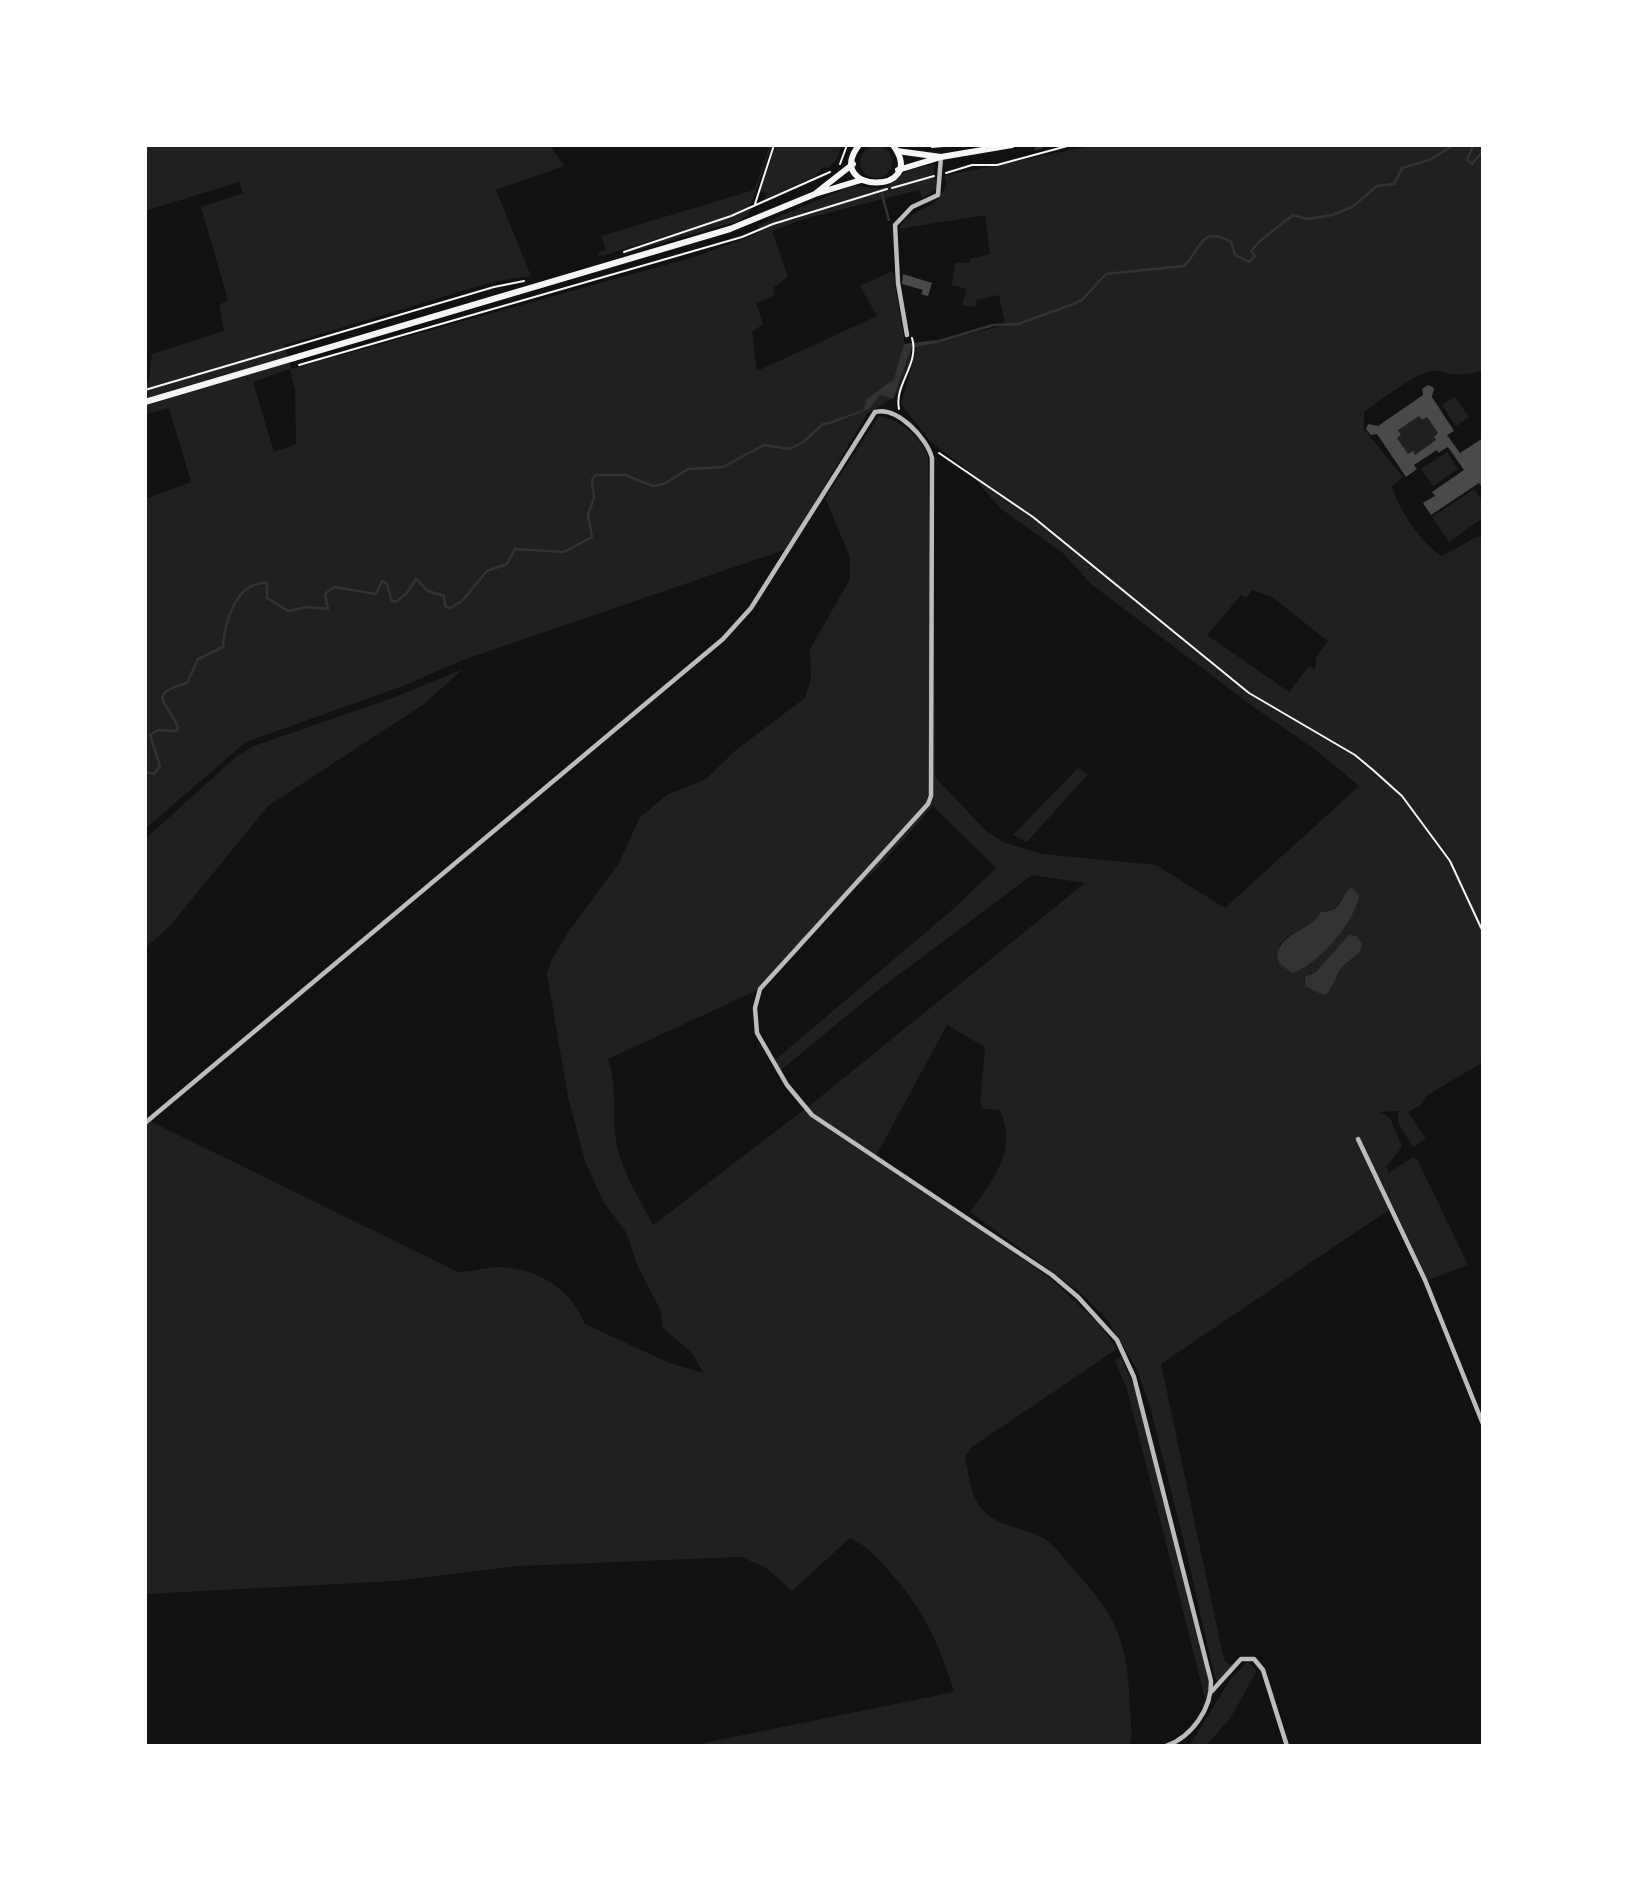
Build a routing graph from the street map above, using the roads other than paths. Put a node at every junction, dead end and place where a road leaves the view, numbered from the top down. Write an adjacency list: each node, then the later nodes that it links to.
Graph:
1 (859, 145): 5 (main road)
2 (1012, 145): 4 (main road)
3 (895, 148): 4 (main road); 6 (main road)
4 (940, 157): 6 (main road); 9 (street)
5 (853, 164): 7 (main road); 8 (main road)
6 (898, 170): 7 (main road)
7 (861, 180): 8 (main road)
8 (815, 194): 10 (main road)
9 (907, 335)
10 (145, 402)
11 (145, 1123): 14 (street)
12 (1358, 1139): 13 (street)
13 (1483, 1424)
14 (1212, 1691): 15 (street); 16 (street)
15 (1166, 1746)
16 (1287, 1746)

